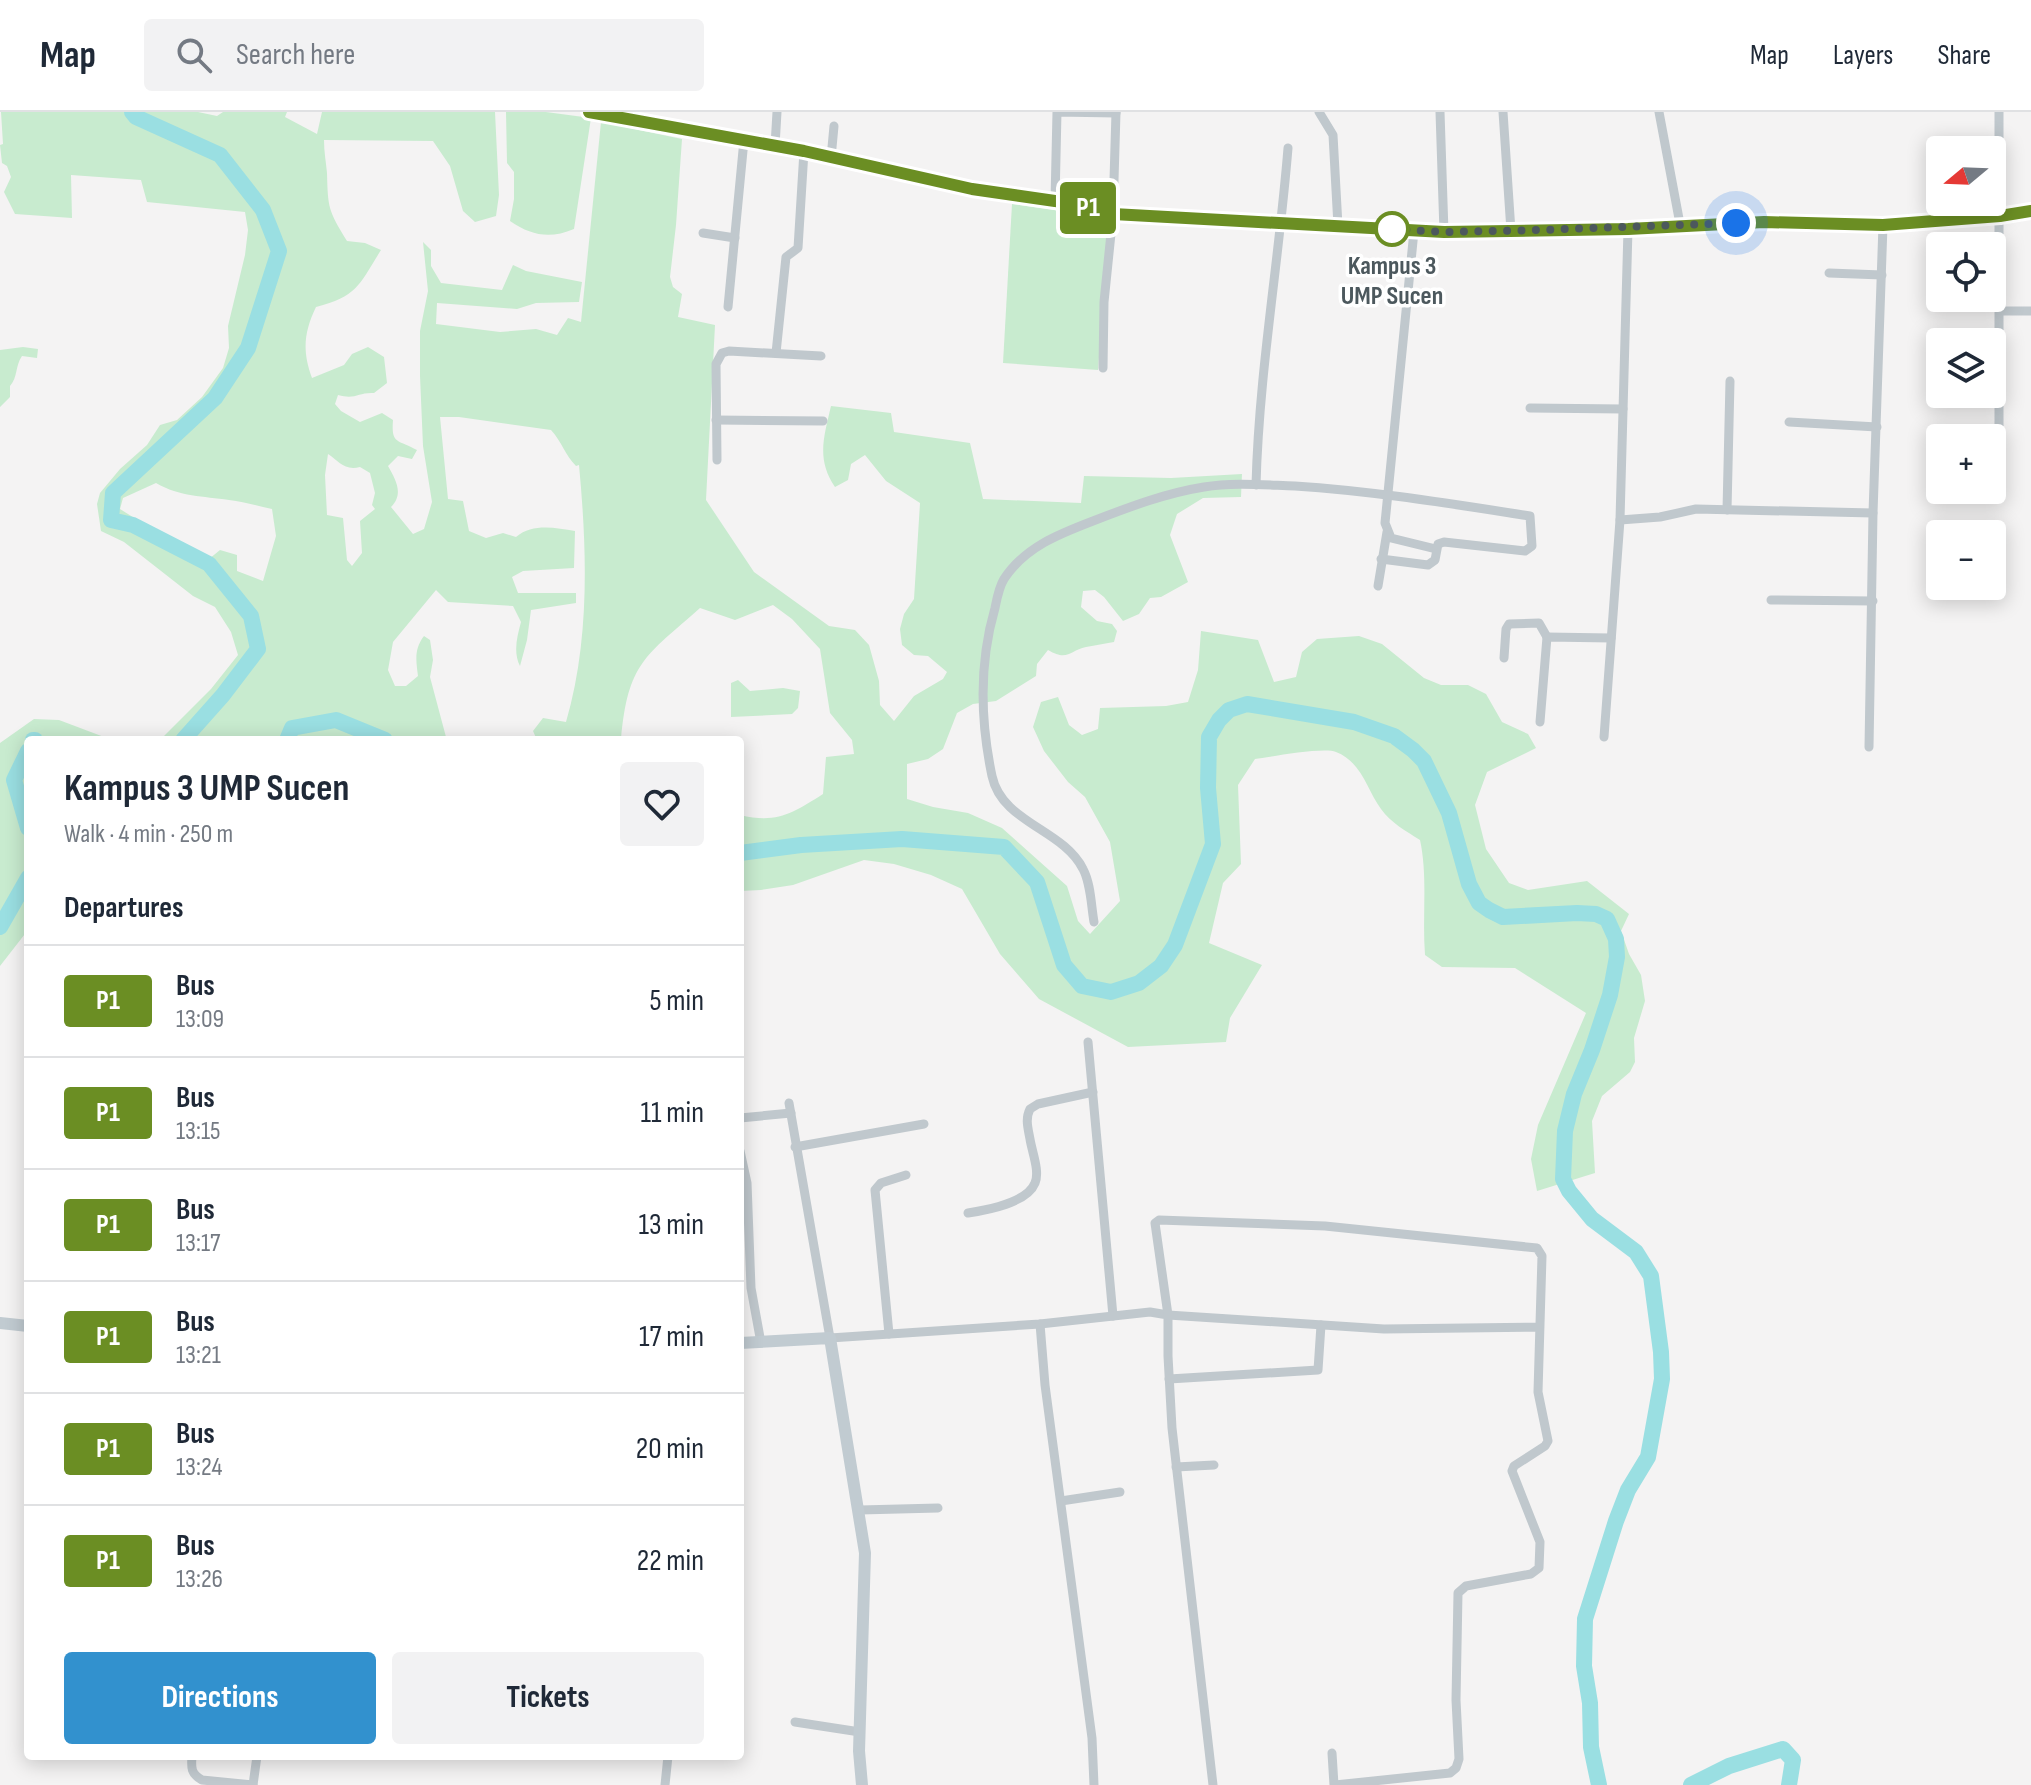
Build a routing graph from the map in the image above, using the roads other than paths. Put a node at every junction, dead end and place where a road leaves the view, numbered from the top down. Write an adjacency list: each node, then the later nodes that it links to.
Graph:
1 (589, 112): 11 (main road)
2 (777, 112): 12 (street)
3 (1116, 112): 16 (street); 18 (street)
4 (1319, 112): 24 (street)
5 (1440, 112): 28 (street)
6 (1503, 112): 27 (street)
7 (1659, 112): 22 (street)
8 (1999, 112): 10 (street)
9 (834, 126): 15 (street)
10 (1999, 136)
11 (744, 140): 12 (main road); 31 (street)
12 (775, 146): 14 (main road)
13 (1288, 148): 21 (street)
14 (804, 151): 15 (main road); 38 (street)
15 (831, 158): 16 (main road)
16 (1055, 201): 18 (main road)
17 (2031, 211): 19 (main road)
18 (1113, 214): 21 (main road); 40 (street)
19 (2006, 215)
20 (2000, 216): 23 (main road); 29 (street)
21 (1282, 222): 24 (main road); 50 (street)
22 (1680, 224): 23 (main road); 25 (main road)
23 (1883, 225): 33 (street)
24 (1338, 226): 26 (main road)
25 (1628, 229): 27 (main road); 43 (street)
26 (1414, 231): 28 (main road); 51 (street)
27 (1511, 231): 28 (main road)
28 (1444, 232)
29 (2000, 232)
30 (703, 233): 31 (street)
31 (735, 238): 34 (street)
32 (1829, 273): 33 (street)
33 (1882, 275): 48 (street)
34 (728, 307)
35 (2006, 311): 36 (street)
36 (2031, 311)
37 (2001, 312): 47 (street)
38 (776, 353): 39 (street); 44 (street)
39 (821, 356)
40 (1103, 368)
41 (1730, 381): 52 (street)
42 (1530, 408): 43 (street)
43 (1623, 409): 54 (street)
44 (716, 420): 45 (street); 49 (street)
45 (823, 421)
46 (1789, 422): 48 (street)
47 (2000, 424)
48 (1877, 427): 53 (street)
49 (717, 460)
50 (1256, 485): 51 (street); 67 (street)
51 (1386, 495): 55 (street); 56 (street)
52 (1727, 510): 53 (street); 54 (street)
53 (1873, 513): 60 (street)
54 (1620, 520): 62 (street)
55 (1387, 532): 56 (street); 57 (street)
56 (1436, 549): 57 (street)
57 (1381, 559): 58 (street)
58 (1378, 586)
59 (1771, 600): 60 (street)
60 (1873, 601): 66 (street)
61 (1547, 637): 62 (street); 63 (street); 64 (street)
62 (1611, 638): 65 (street)
63 (1504, 658)
64 (1540, 722)
65 (1604, 737)
66 (1869, 747)
67 (1094, 922)
68 (1088, 1042): 69 (street)
69 (1093, 1092): 75 (street); 77 (street)
70 (744, 1117): 72 (street)
71 (924, 1124): 72 (street)
72 (795, 1147): 84 (street)
73 (744, 1169): 86 (street)
74 (906, 1175): 83 (street)
75 (968, 1213)
76 (1168, 1315): 77 (street); 80 (street); 82 (street); 87 (street)
77 (1113, 1316): 79 (street)
78 (0, 1323): 81 (street)
79 (1040, 1324): 83 (street); 91 (street)
80 (1321, 1325): 82 (street); 87 (street)
81 (24, 1326)
82 (1540, 1327): 105 (street)
83 (889, 1334): 84 (street)
84 (830, 1338): 86 (street); 93 (street)
85 (744, 1343): 86 (street)
86 (761, 1343)
87 (1169, 1379): 89 (street)
88 (1214, 1465): 89 (street)
89 (1176, 1467): 104 (street)
90 (1120, 1492): 91 (street)
91 (1061, 1501): 103 (street)
92 (938, 1508): 93 (street)
93 (860, 1510): 95 (street)
94 (795, 1722): 95 (street)
95 (860, 1732): 102 (street)
96 (1332, 1753): 105 (street)
97 (192, 1760): 100 (street)
98 (256, 1760): 100 (street)
99 (668, 1760): 101 (street)
100 (253, 1785)
101 (665, 1785)
102 (862, 1785)
103 (1094, 1785)
104 (1213, 1785)
105 (1334, 1785)

